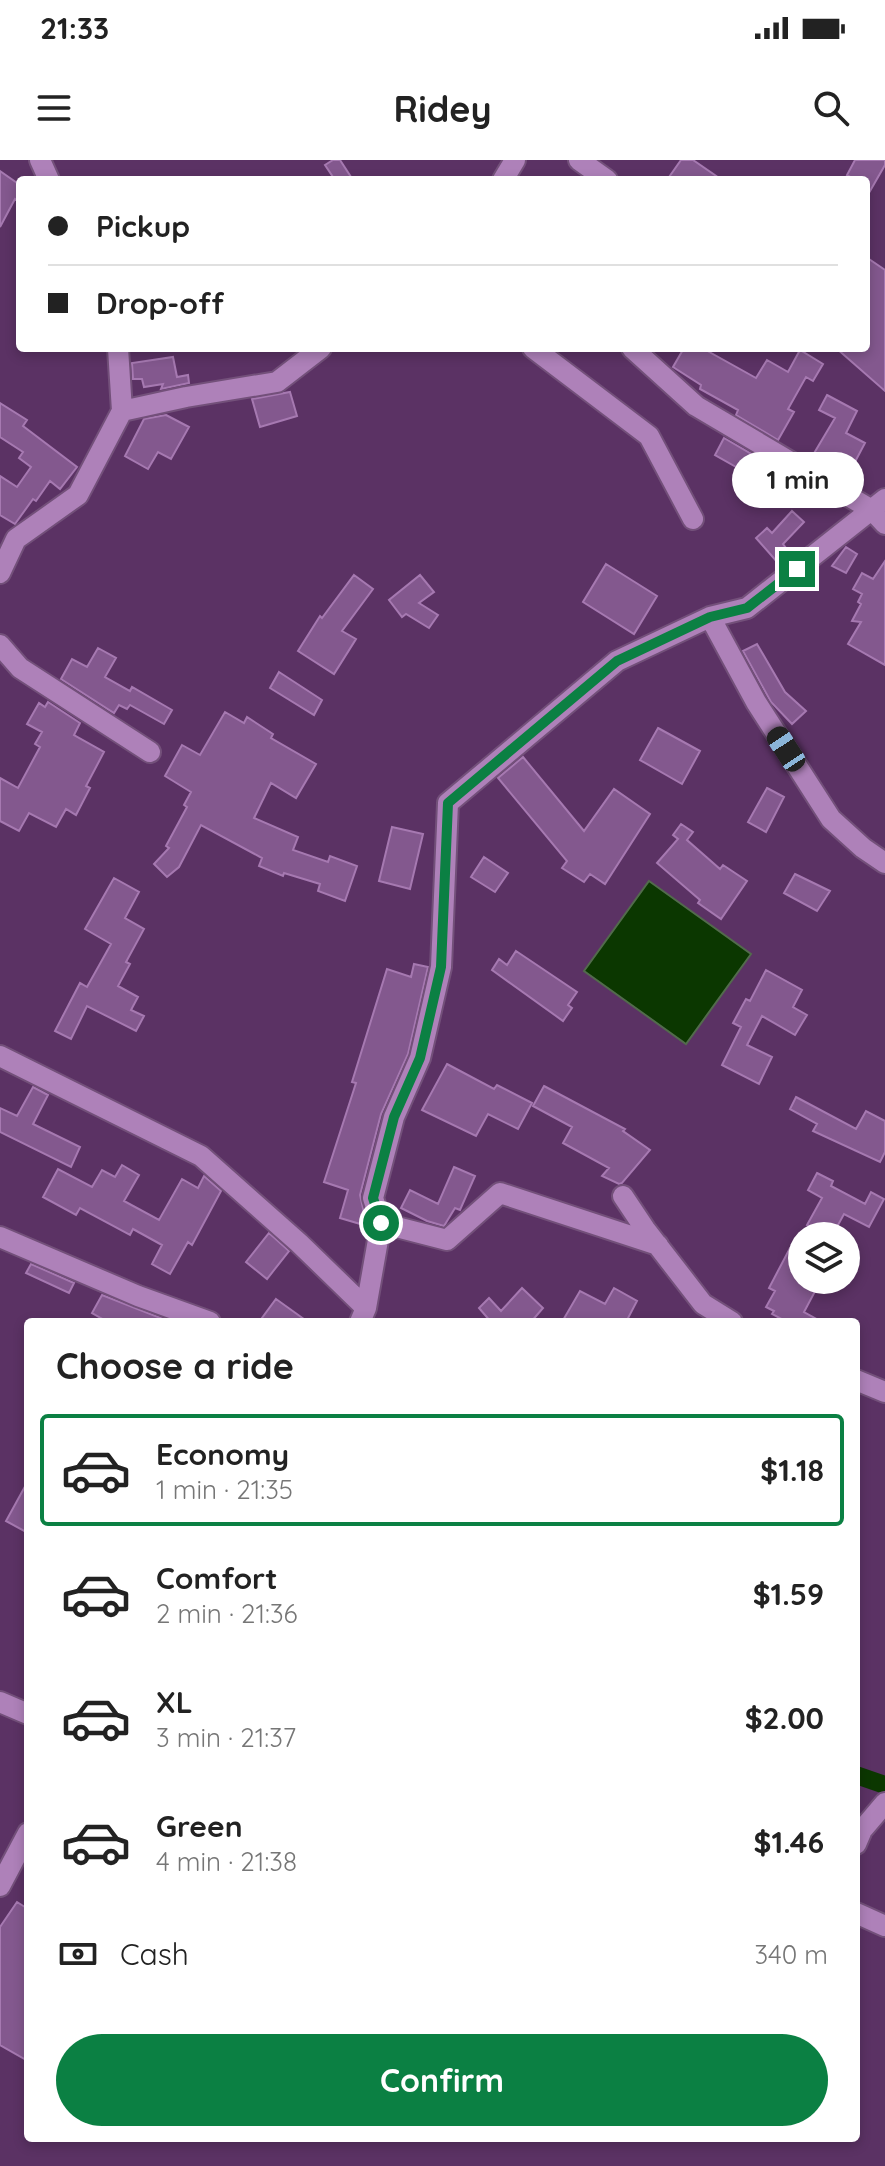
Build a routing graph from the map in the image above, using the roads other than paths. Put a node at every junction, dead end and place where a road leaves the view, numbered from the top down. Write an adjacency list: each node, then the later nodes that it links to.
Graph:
1 (579, 160): 2 (street)
2 (601, 176)
3 (118, 352): 7 (street)
4 (316, 352): 7 (street)
5 (535, 352): 9 (street)
6 (636, 352): 8 (street)
7 (122, 411): 10 (street)
8 (881, 511): 11 (street)
9 (693, 519)
10 (0, 573)
11 (710, 617): 14 (street); 17 (street)
12 (0, 645): 13 (street)
13 (150, 752)
14 (885, 863)
15 (0, 1056): 20 (street)
16 (623, 1196): 19 (street)
17 (381, 1223): 19 (street); 20 (street)
18 (0, 1237): 21 (street)
19 (658, 1245): 22 (street)
20 (363, 1315)
21 (199, 1318)
22 (726, 1318)
23 (860, 1382): 24 (street)
24 (885, 1392)
25 (0, 1702): 26 (street)
26 (24, 1712)
27 (885, 1803): 28 (street)
28 (860, 1835)
29 (24, 1841): 30 (street)
30 (0, 1886)
31 (860, 1915): 32 (street)
32 (885, 1926)

